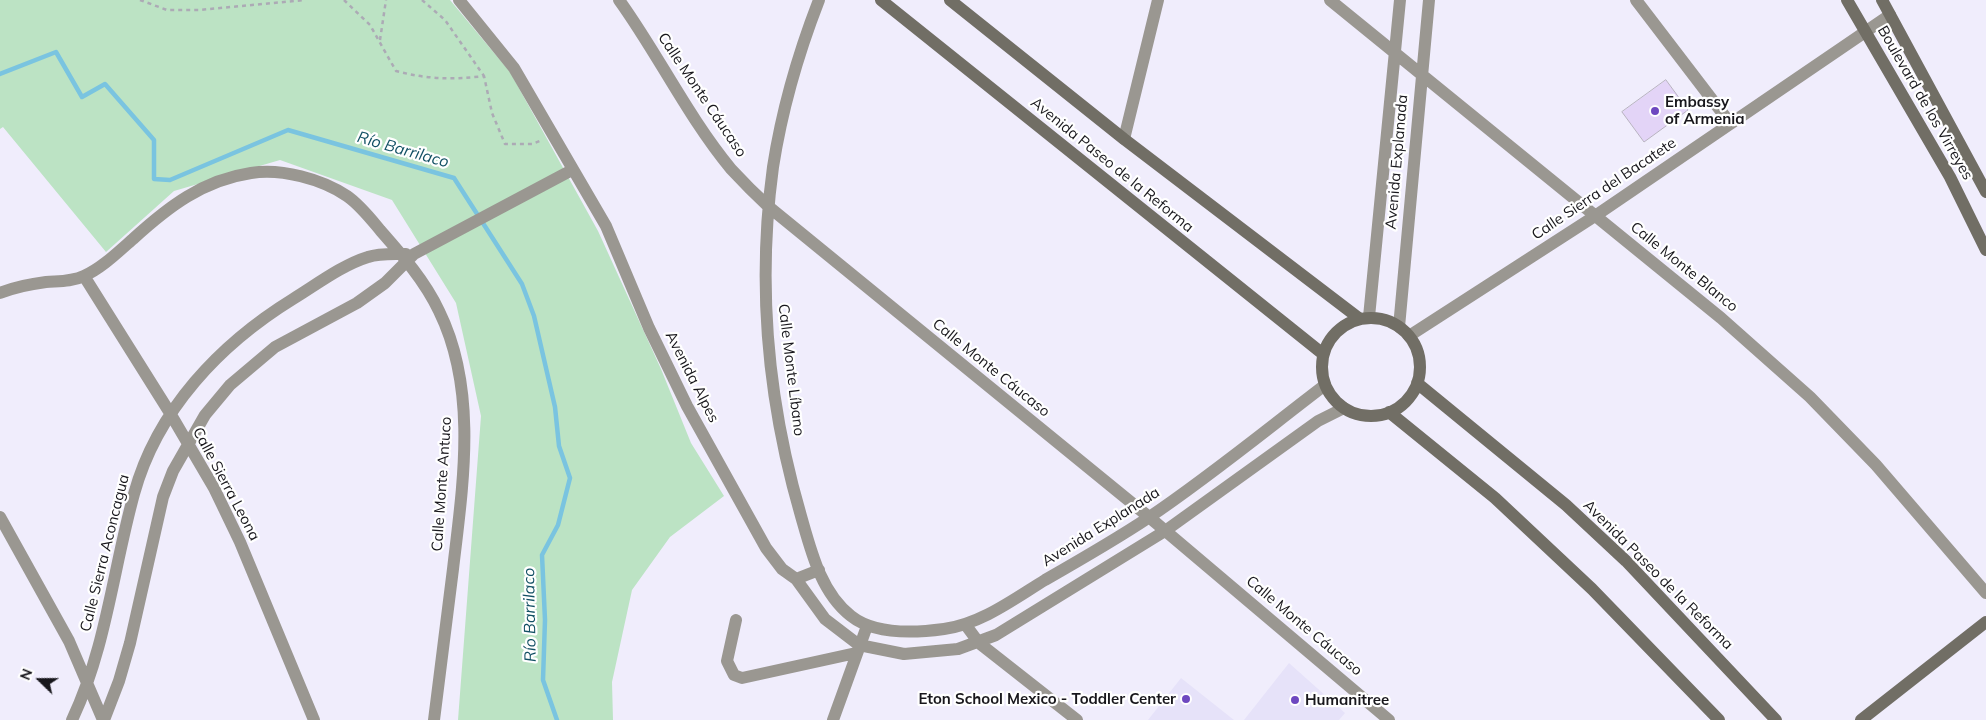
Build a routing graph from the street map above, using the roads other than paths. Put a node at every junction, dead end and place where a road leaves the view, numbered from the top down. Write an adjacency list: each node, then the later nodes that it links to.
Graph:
1 (459, 0): 19 (street, Avenida Alpes)
2 (618, 0): 21 (street, Calle Monte Cáucaso)
3 (819, 0): 21 (street, Calle Monte Líbano)
4 (881, 0): 29 (main road, Avenida Paseo de la Reforma)
5 (950, 0): 18 (main road, Avenida Paseo de la Reforma)
6 (1158, 0): 18 (street)
7 (1330, 0): 15 (street, Calle Monte Blanco)
8 (1400, 0): 15 (street, Avenida Explanada)
9 (1429, 0): 16 (street, Avenida Explanada)
10 (1636, 0): 17 (street)
11 (1847, 0): 14 (main road, Boulevard de los Virreyes)
12 (1882, 0): 13 (main road, Boulevard de los Virreyes)
13 (1890, 15): 14 (street, Calle Sierra del Bacatete); 20 (main road, Boulevard de los Virreyes)
14 (1865, 32): 17 (street, Calle Sierra del Bacatete); 23 (main road, Boulevard de los Virreyes)
15 (1395, 52): 16 (street, Calle Monte Blanco); 27 (street, Avenida Explanada)
16 (1421, 74): 22 (street, Calle Monte Blanco); 28 (street, Avenida Explanada)
17 (1730, 123): 22 (street, Calle Sierra del Bacatete)
18 (1124, 138): 27 (main road, Avenida Paseo de la Reforma)
19 (572, 170): 24 (street, Calle Sierra Aconcagua); 40 (street, Avenida Alpes)
20 (1986, 192)
21 (769, 207): 37 (street, Calle Monte Cáucaso); 39 (street, Calle Monte Líbano)
22 (1596, 216): 28 (street, Calle Sierra del Bacatete); 41 (street, Calle Monte Blanco)
23 (1986, 250)
24 (412, 255): 25 (street, Calle Monte Antuco); 33 (street, Calle Sierra Aconcagua); 35 (street, Calle Sierra Aconcagua); 52 (street, Calle Monte Antuco)
25 (84, 276): 26 (street); 33 (street, Calle Sierra Leona)
26 (0, 293)
27 (1364, 318): 28 (main road); 29 (main road)
28 (1404, 331): 30 (main road)
29 (1323, 354): 31 (main road)
30 (1417, 383): 34 (main road); 57 (main road, Avenida Paseo de la Reforma)
31 (1325, 385): 32 (main road); 37 (street, Avenida Explanada)
32 (1344, 408): 34 (main road); 38 (street)
33 (170, 412): 35 (street, Calle Sierra Leona); 48 (street, Calle Sierra Aconcagua)
34 (1389, 412): 56 (main road)
35 (187, 445): 50 (street, Calle Sierra Aconcagua); 51 (street, Calle Sierra Leona)
36 (0, 517): 48 (street)
37 (1149, 517): 38 (street, Calle Monte Cáucaso); 44 (street, Avenida Explanada)
38 (1165, 531): 46 (street); 55 (street, Calle Monte Cáucaso)
39 (819, 570): 40 (street); 45 (street, Calle Monte Líbano)
40 (796, 579): 47 (street, Avenida Alpes)
41 (1986, 593)
42 (736, 620): 47 (street)
43 (1986, 622): 58 (main road)
44 (965, 624): 45 (street, Avenida Explanada); 46 (street)
45 (867, 626): 47 (street)
46 (979, 642): 47 (street, Avenida Alpes); 54 (street)
47 (857, 649): 53 (street)
48 (88, 682): 49 (street, Calle Sierra Aconcagua); 50 (street)
49 (72, 720)
50 (104, 720)
51 (314, 720)
52 (434, 720)
53 (833, 720)
54 (1078, 720)
55 (1389, 720)
56 (1719, 720)
57 (1776, 720)
58 (1861, 720)

